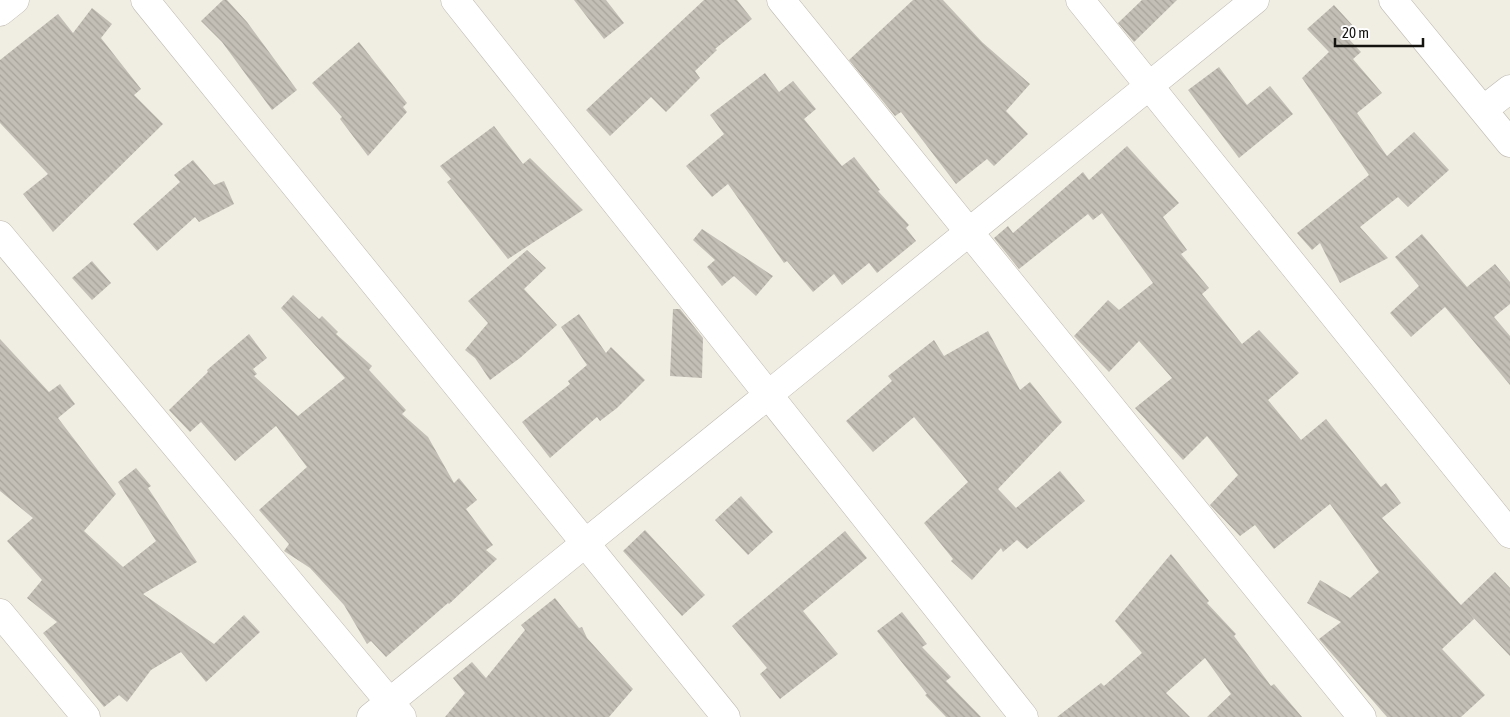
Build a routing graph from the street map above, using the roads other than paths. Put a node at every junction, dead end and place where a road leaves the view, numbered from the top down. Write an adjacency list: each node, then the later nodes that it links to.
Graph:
1 (15, 0): 8 (street)
2 (145, 0): 17 (street)
3 (455, 0): 15 (street)
4 (781, 0): 13 (street)
5 (1080, 0): 9 (street)
6 (1255, 0): 9 (street)
7 (1393, 0): 11 (street)
8 (0, 12)
9 (1149, 86): 13 (street); 16 (street)
10 (1510, 89): 11 (street)
11 (1483, 110): 12 (street)
12 (1510, 144)
13 (969, 232): 15 (street); 23 (street)
14 (0, 235): 19 (street)
15 (769, 395): 17 (street); 22 (street)
16 (1510, 534)
17 (585, 543): 19 (street); 21 (street)
18 (0, 613): 20 (street)
19 (387, 712)
20 (86, 717)
21 (726, 717)
22 (1024, 717)
23 (1362, 717)

